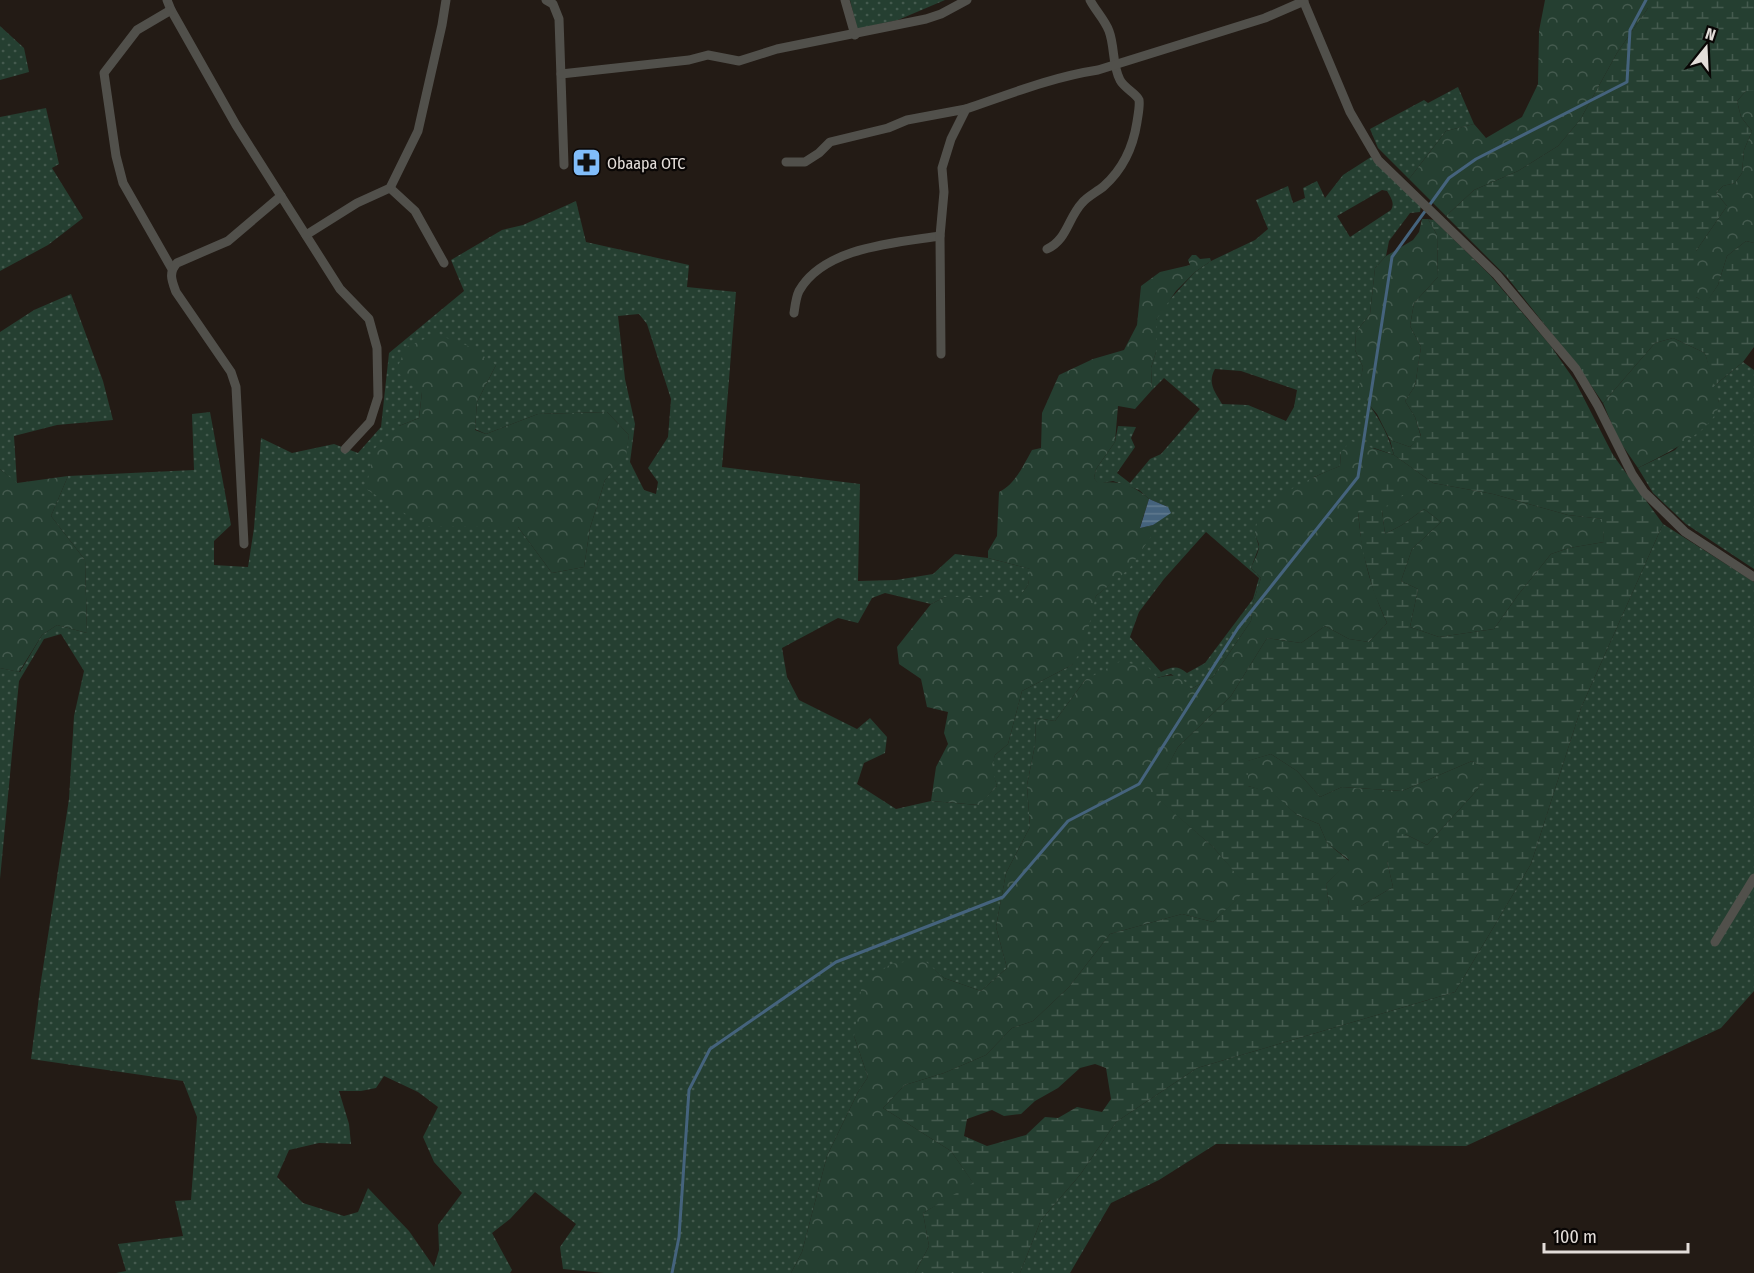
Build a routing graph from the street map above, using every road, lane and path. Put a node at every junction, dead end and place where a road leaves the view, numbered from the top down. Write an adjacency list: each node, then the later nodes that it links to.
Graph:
1 (446, 0): 14 (street)
2 (546, 0): 10 (street)
3 (845, 0): 8 (street)
4 (967, 0): 8 (street)
5 (1089, 0): 9 (street)
6 (1303, 1): 9 (street); 25 (street)
7 (169, 5): 15 (street); 20 (street)
8 (855, 34): 10 (street)
9 (1115, 64): 11 (street); 18 (street)
10 (561, 74): 13 (street)
11 (966, 109): 12 (street); 17 (street)
12 (786, 162)
13 (564, 165)
14 (390, 188): 16 (street); 19 (street)
15 (281, 196): 16 (street); 20 (street)
16 (306, 235): 23 (street)
17 (940, 236): 21 (street); 22 (street)
18 (1047, 249)
19 (444, 263)
20 (172, 269): 24 (street)
21 (794, 313)
22 (941, 354)
23 (345, 449)
24 (244, 544)
25 (1754, 577)
26 (1754, 878): 27 (street)
27 (1715, 942)

